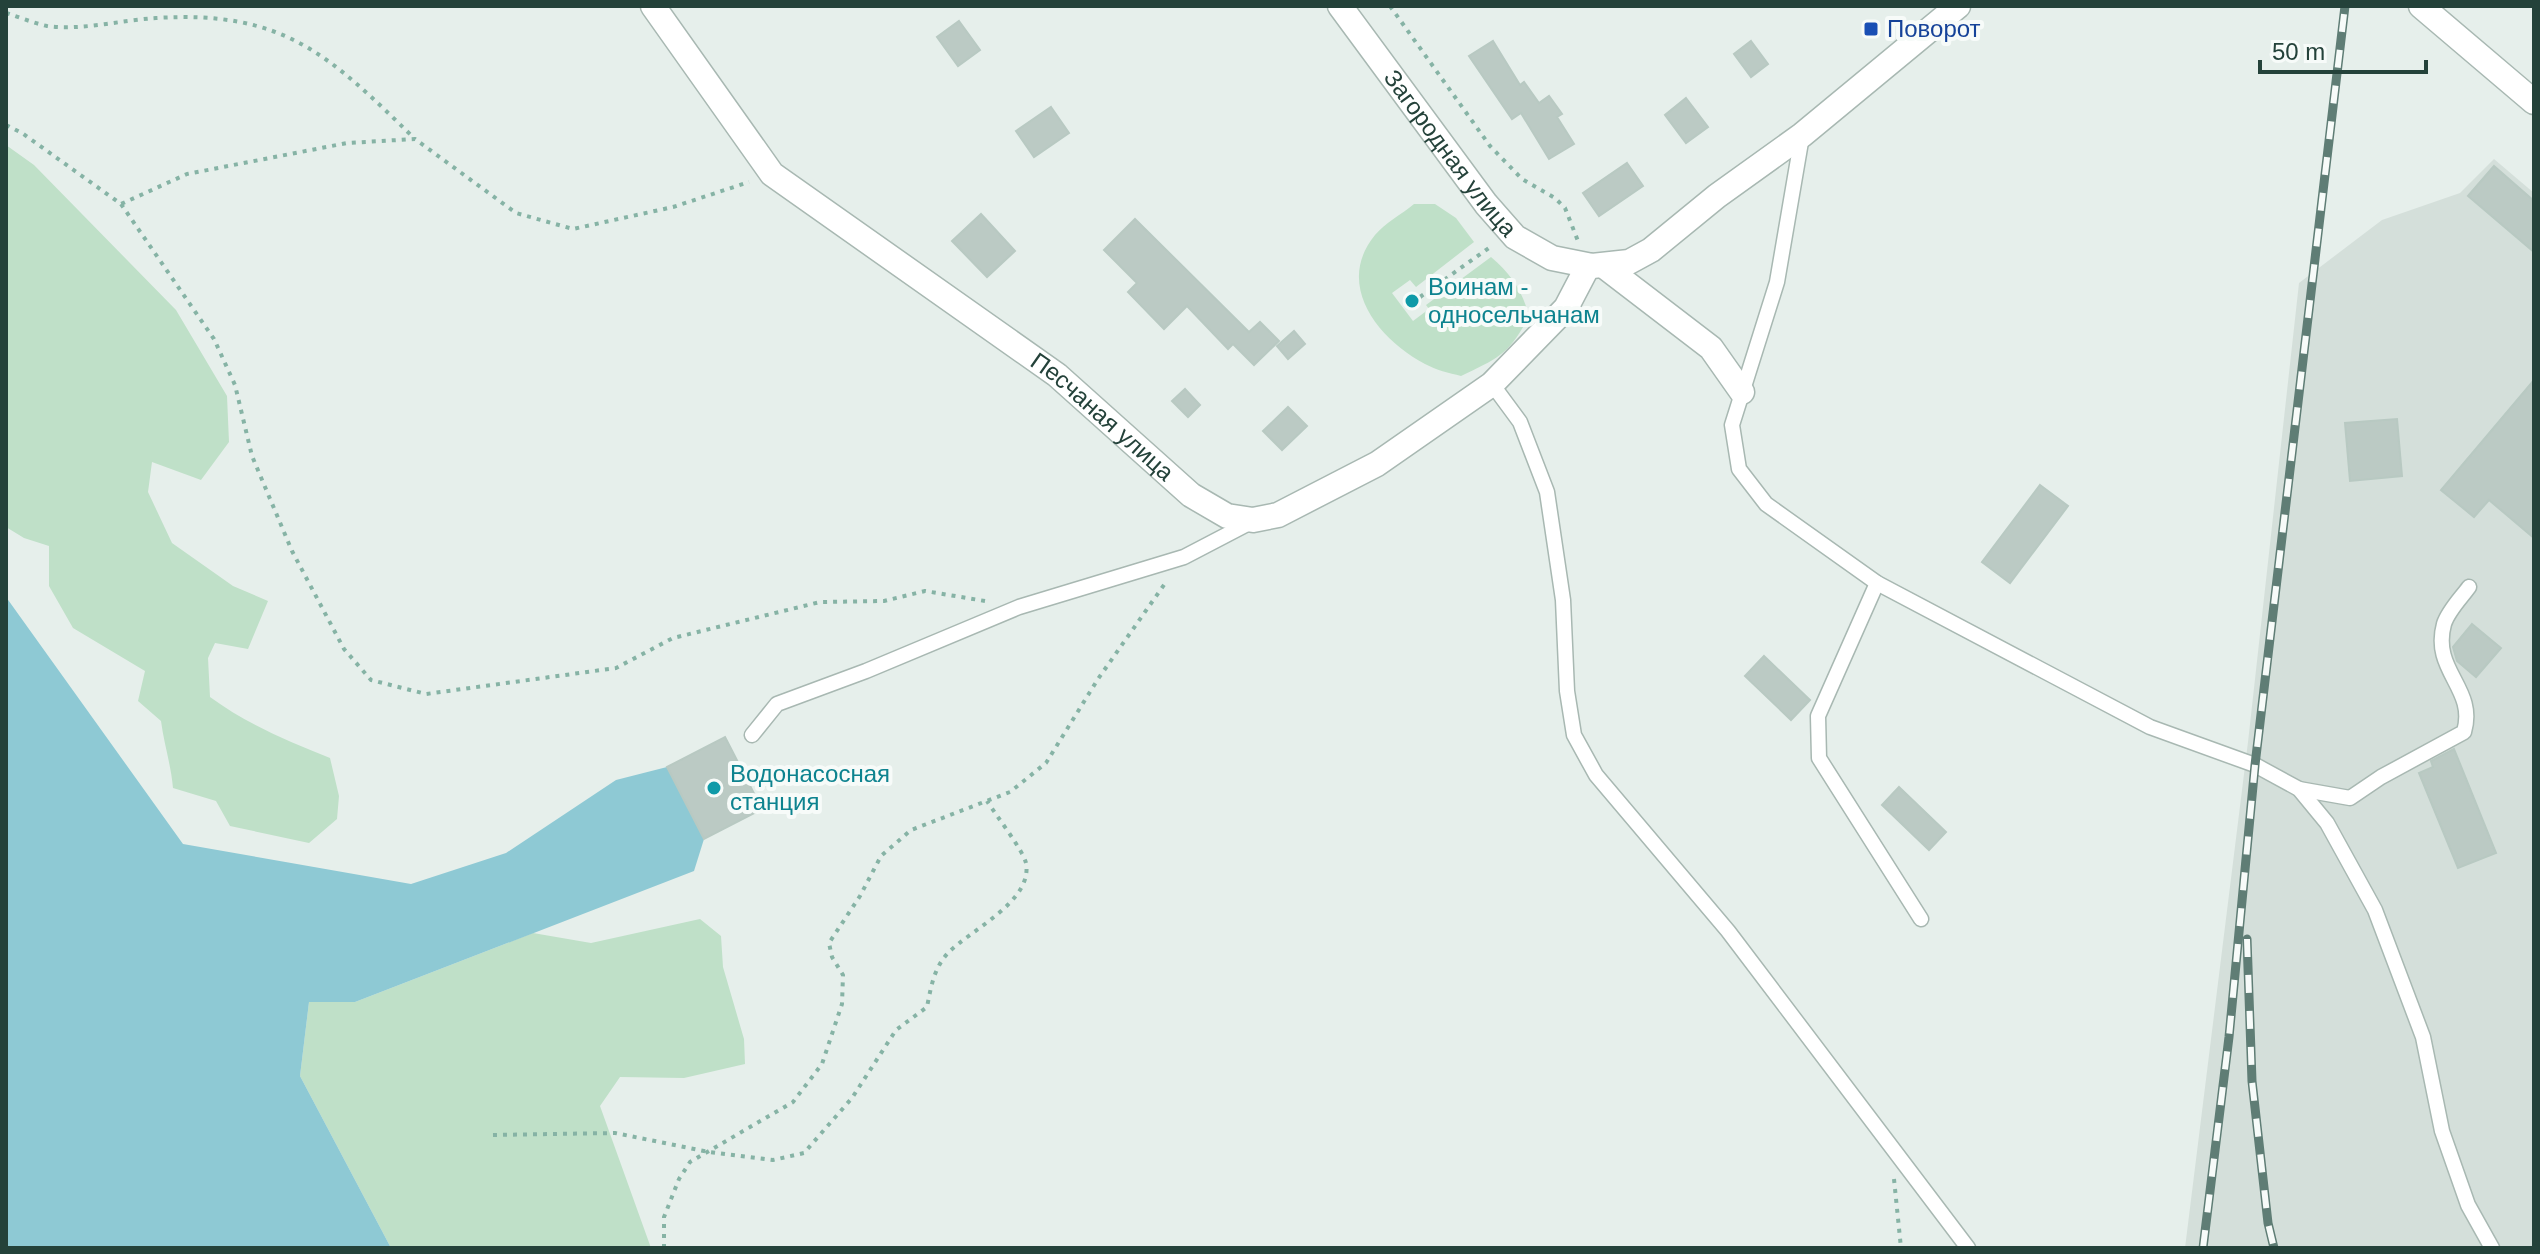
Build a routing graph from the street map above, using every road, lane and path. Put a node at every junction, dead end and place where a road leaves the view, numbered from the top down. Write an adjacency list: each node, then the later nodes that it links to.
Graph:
1 (653, 6): 11 (street, Песчаная улица)
2 (1340, 6): 13 (street, Загородная улица)
3 (1390, 6): 14 (path)
4 (1958, 6): 9 (street)
5 (2421, 6): 7 (street)
6 (6, 13): 10 (path)
7 (2534, 102)
8 (6, 125): 12 (path)
9 (1802, 135): 14 (street); 17 (lane)
10 (415, 139): 11 (path); 12 (path)
11 (772, 174): 18 (street, Песчаная улица)
12 (121, 204): 22 (path)
13 (1511, 232): 14 (street, Загородная улица); 15 (path)
14 (1596, 266): 16 (street); 17 (street)
15 (1420, 297)
16 (1492, 384): 18 (street); 29 (lane)
17 (1742, 392): 20 (lane)
18 (1253, 520): 19 (lane)
19 (1184, 557): 22 (lane); 25 (path)
20 (1877, 583): 24 (lane); 26 (lane)
21 (2469, 587): 24 (lane)
22 (1019, 607): 23 (lane)
23 (752, 735)
24 (2299, 789): 33 (lane)
25 (987, 801): 28 (path); 28 (path)
26 (1921, 919)
27 (493, 1135): 28 (path)
28 (709, 1152): 30 (path)
29 (1896, 1153): 31 (path); 32 (lane)
30 (664, 1248)
31 (1901, 1248)
32 (1968, 1248)
33 (2492, 1248)

